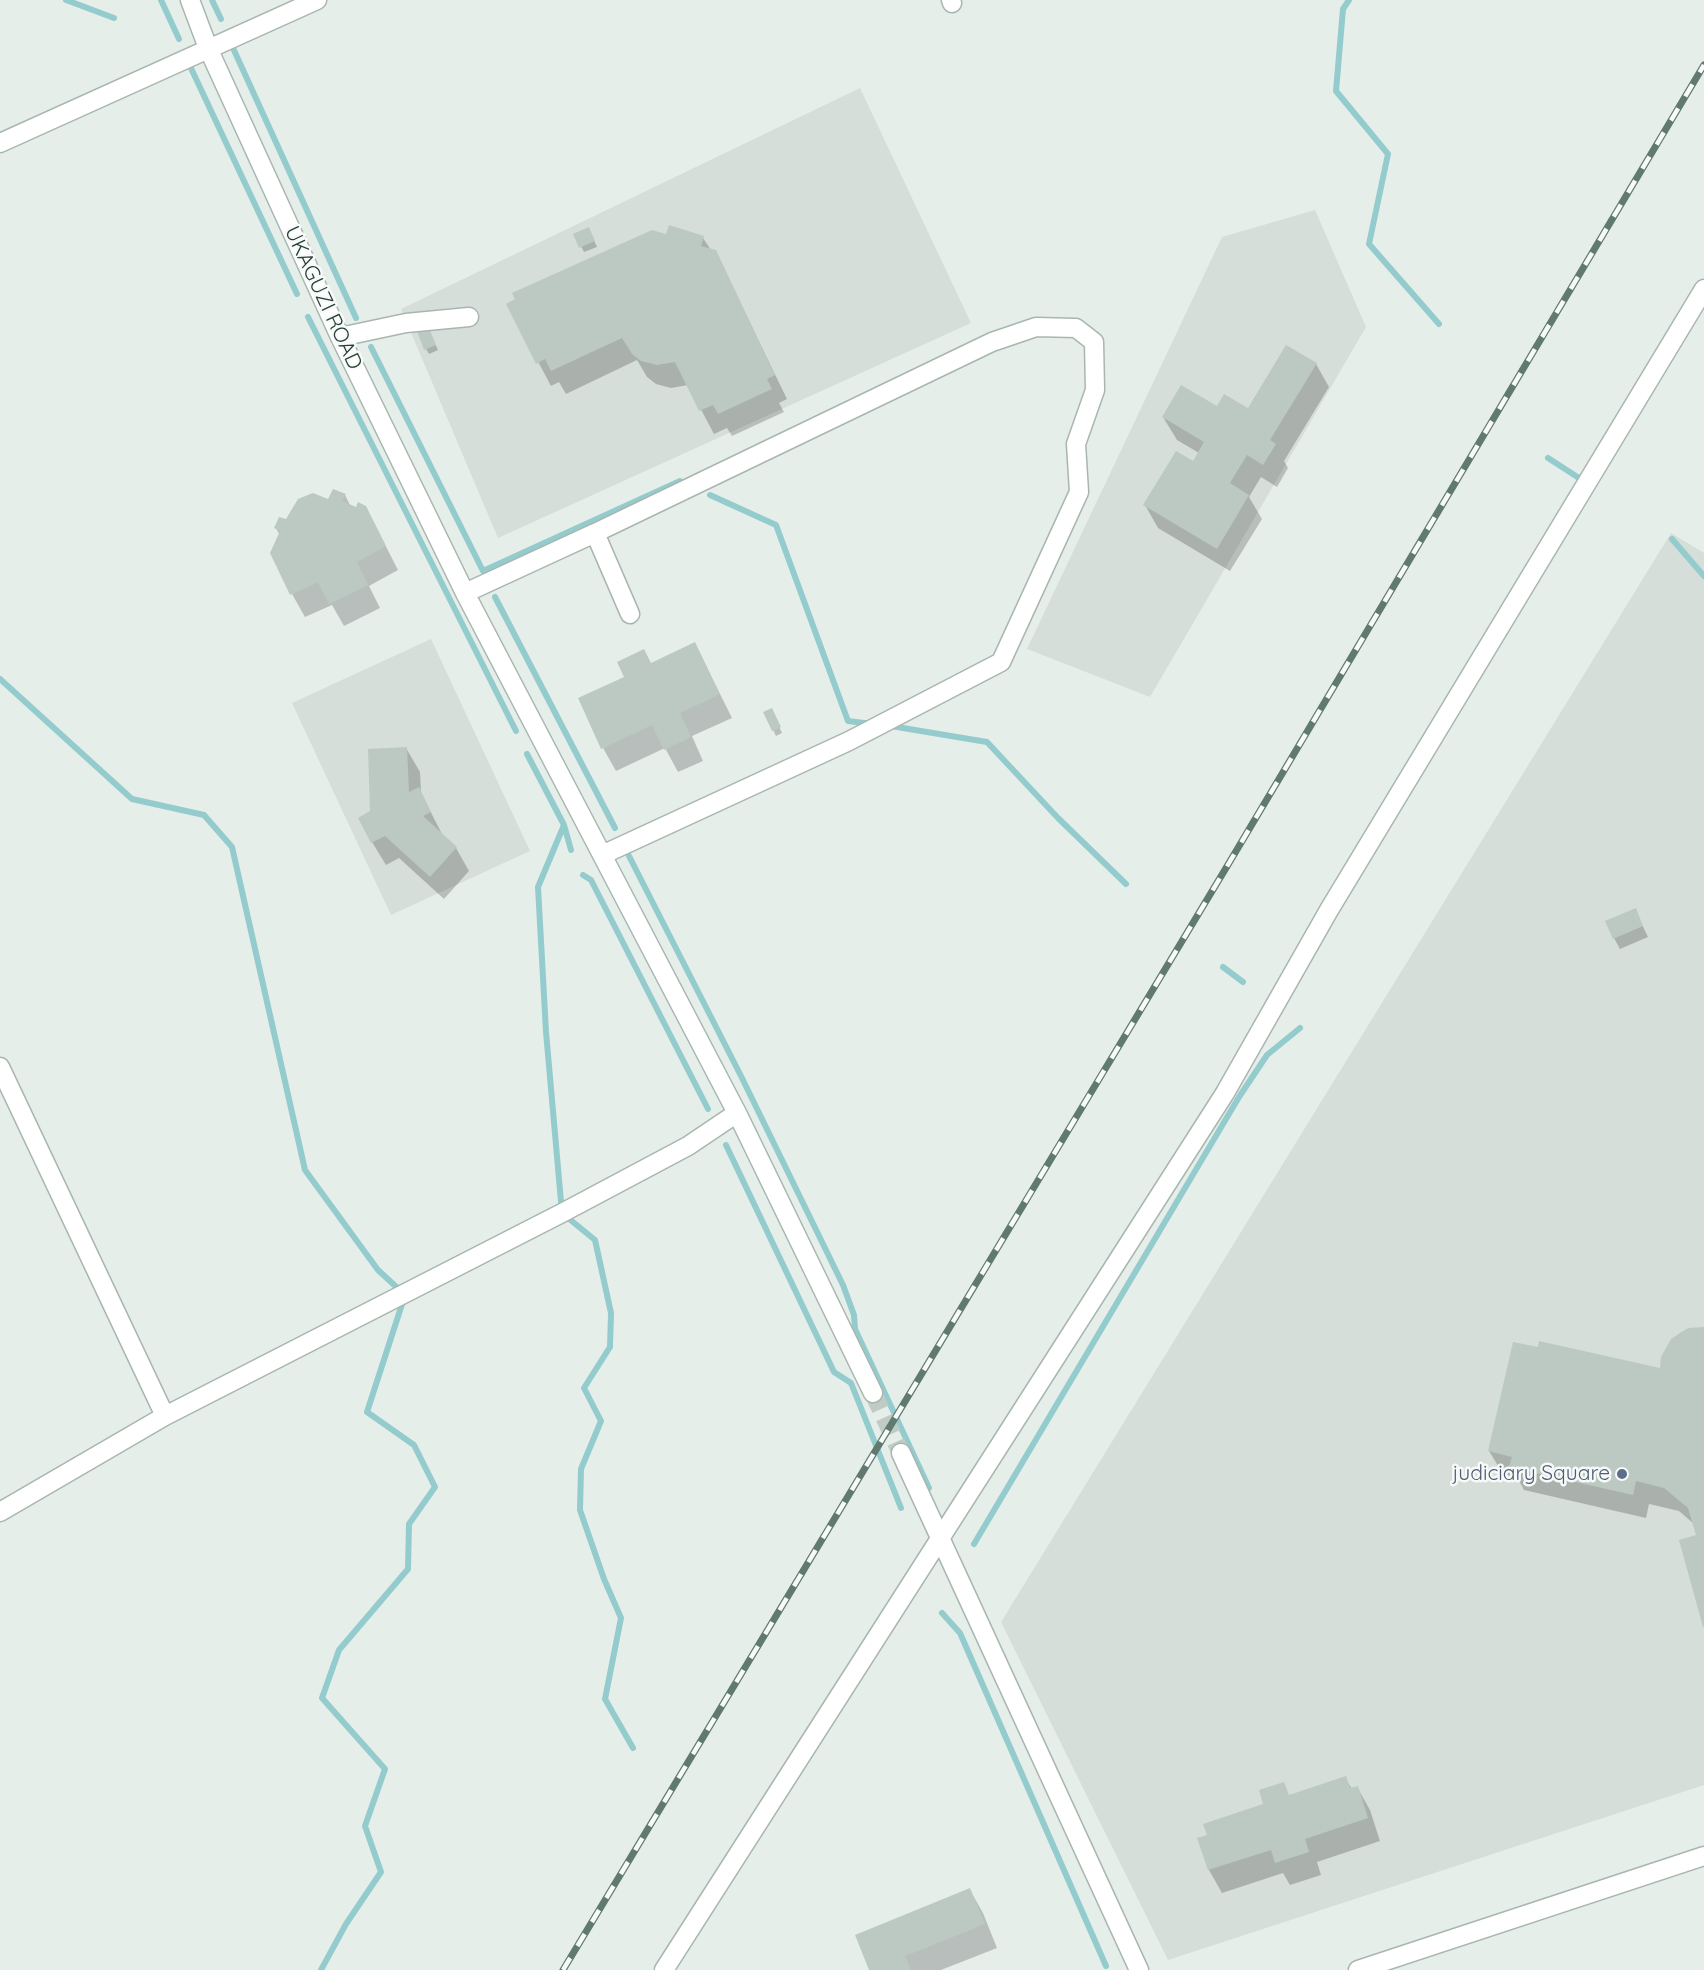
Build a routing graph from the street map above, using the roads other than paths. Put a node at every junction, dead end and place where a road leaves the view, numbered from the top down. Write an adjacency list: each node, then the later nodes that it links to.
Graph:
1 (190, 0): 3 (street, UKAGUZI ROAD)
2 (316, 0): 3 (street)
3 (208, 48): 4 (street); 7 (street, UKAGUZI ROAD)
4 (0, 143)
5 (1704, 289): 18 (street)
6 (468, 317): 7 (street)
7 (340, 337): 9 (street, UKAGUZI ROAD)
8 (595, 533): 9 (street); 10 (street); 11 (street)
9 (465, 593): 11 (street, UKAGUZI ROAD)
10 (630, 614)
11 (602, 855): 13 (street, UKAGUZI ROAD)
12 (0, 1067): 15 (street)
13 (737, 1113): 14 (street, UKAGUZI ROAD); 15 (street)
14 (873, 1393)
15 (165, 1416): 17 (street)
16 (902, 1453): 18 (street)
17 (0, 1512)
18 (940, 1539): 20 (street); 21 (street)
19 (1704, 1856): 22 (street)
20 (664, 1970)
21 (1139, 1970)
22 (1358, 1970)

